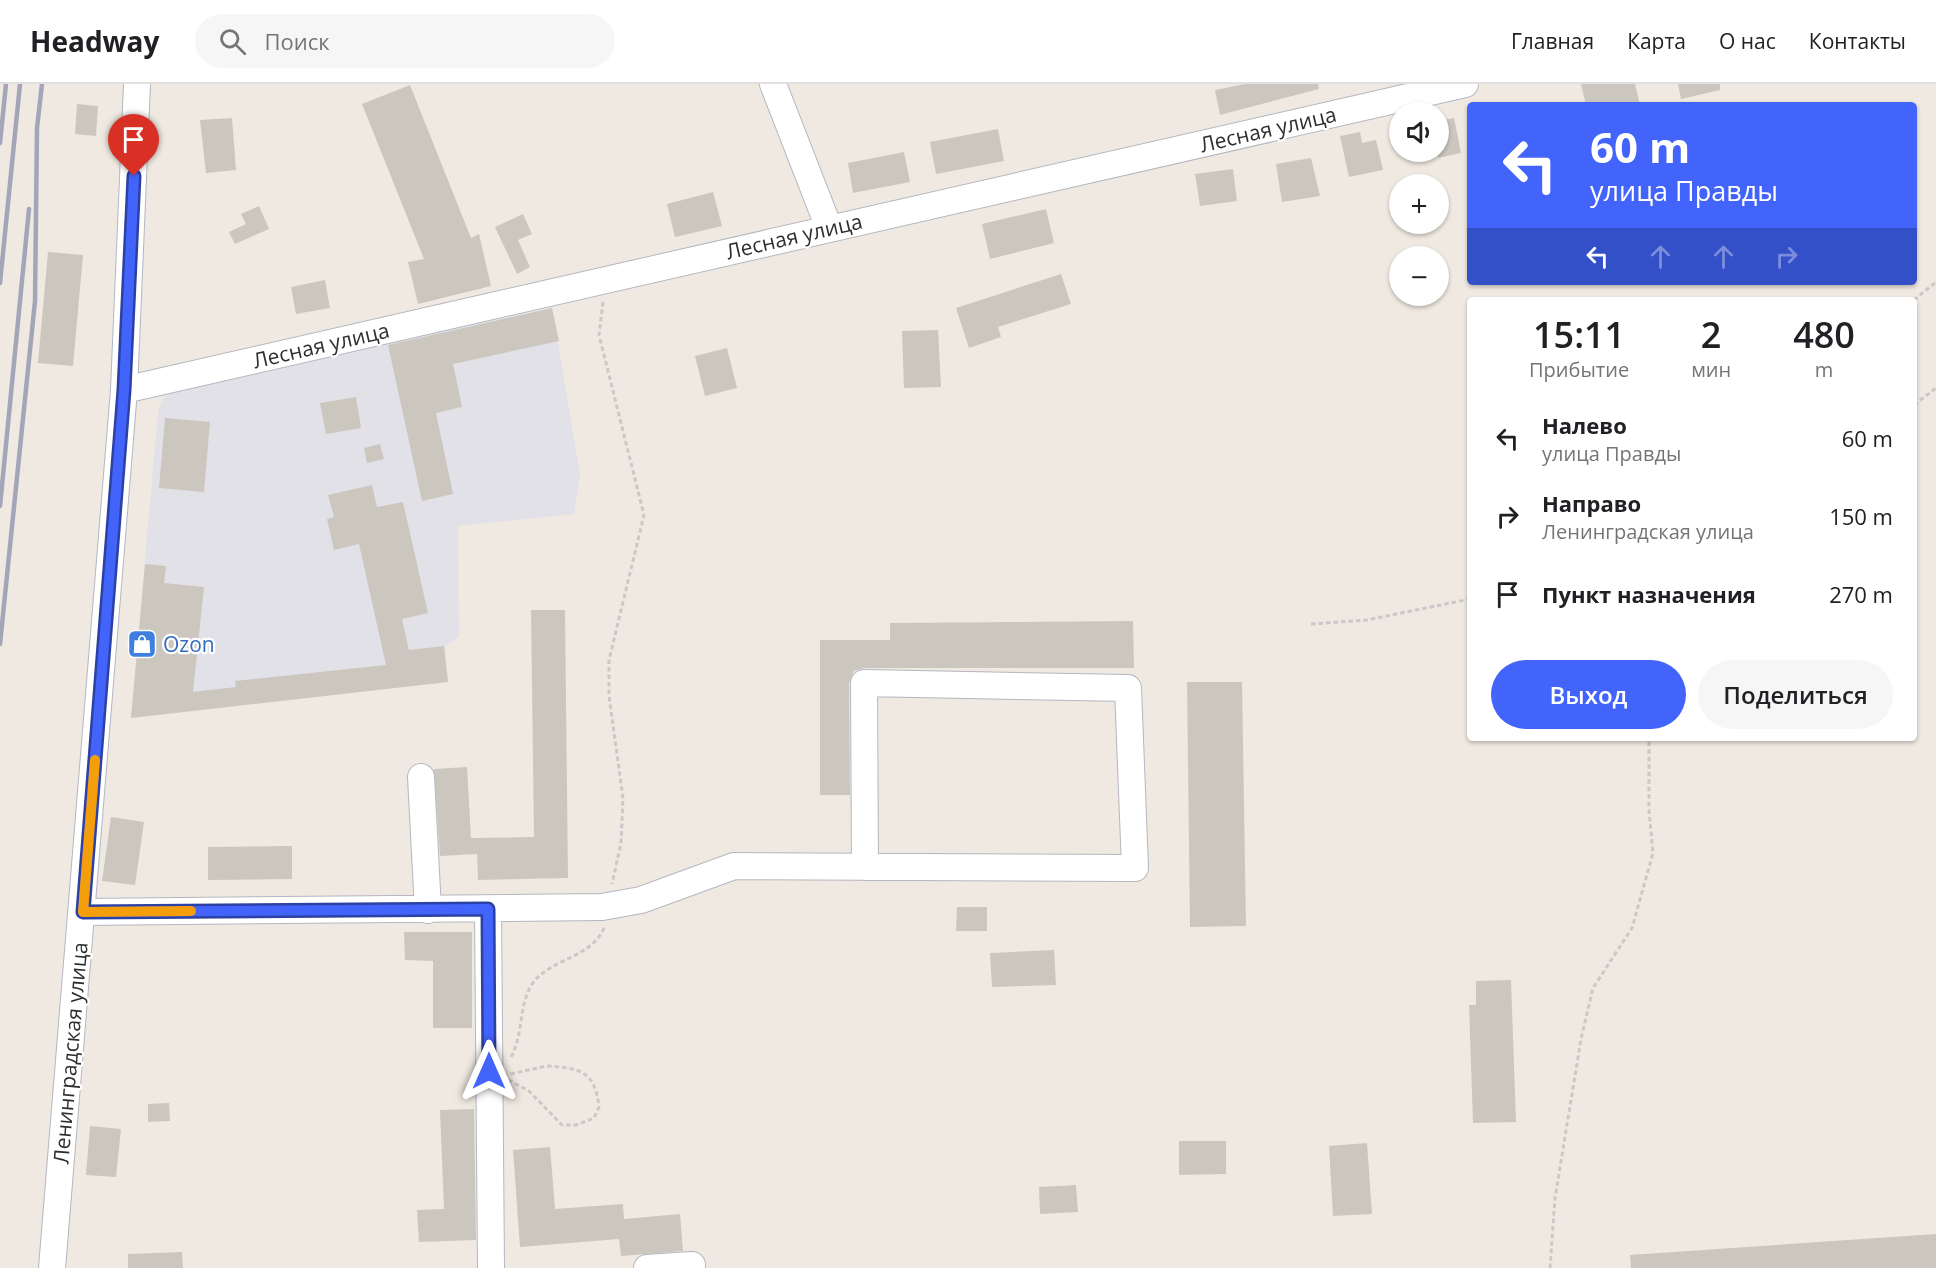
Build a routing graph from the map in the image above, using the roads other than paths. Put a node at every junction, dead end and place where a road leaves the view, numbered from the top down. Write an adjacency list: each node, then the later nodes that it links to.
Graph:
1 (137, 84): 5 (street, Ленинградская улица)
2 (773, 84): 4 (street)
3 (1466, 84): 4 (street, Лесная улица)
4 (829, 228): 5 (street, Лесная улица)
5 (124, 390): 10 (street, Ленинградская улица)
6 (421, 777): 9 (street)
7 (865, 867): 7 (street); 8 (street)
8 (488, 909): 9 (street); 13 (street)
9 (428, 910): 10 (street)
10 (83, 912): 12 (street, Ленинградская улица)
11 (692, 1265): 14 (street)
12 (52, 1268)
13 (491, 1268)
14 (647, 1268)

